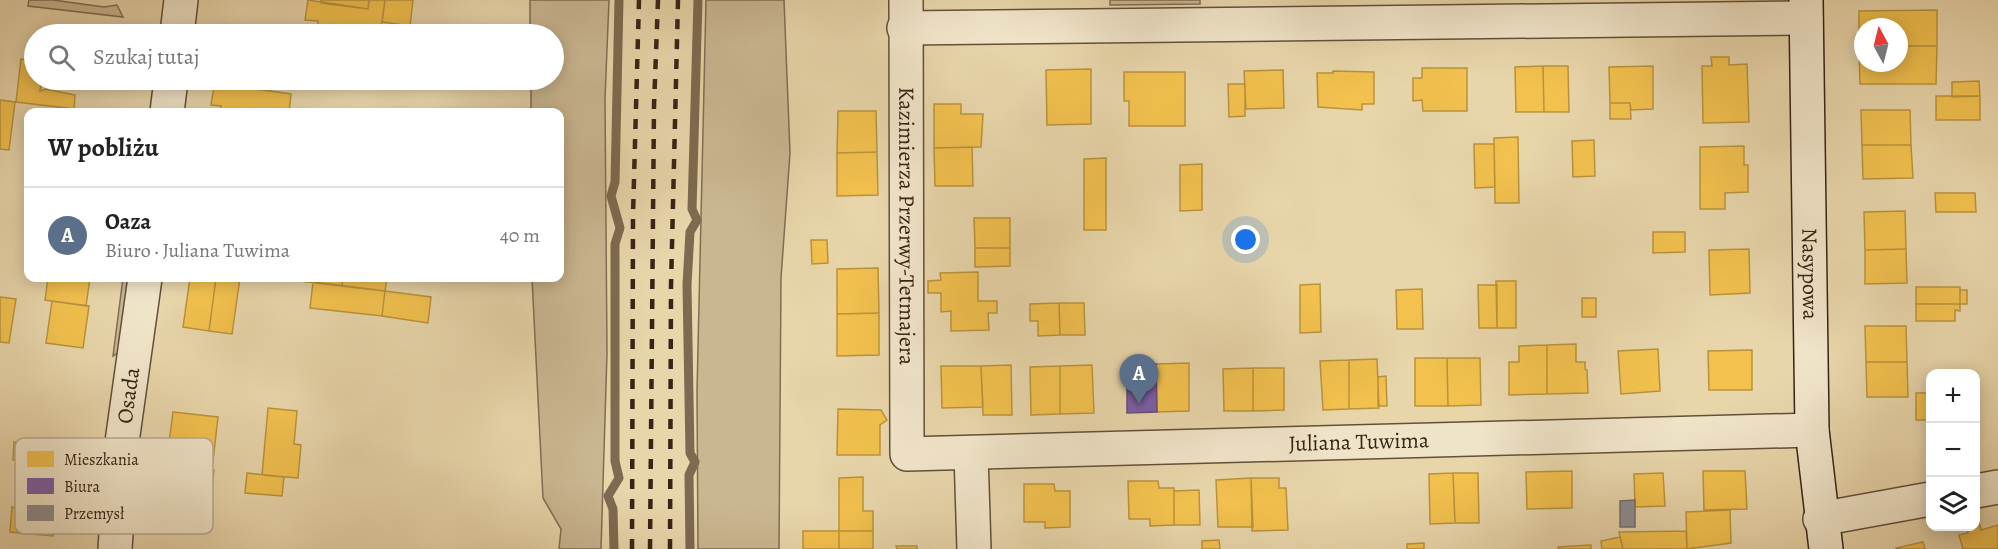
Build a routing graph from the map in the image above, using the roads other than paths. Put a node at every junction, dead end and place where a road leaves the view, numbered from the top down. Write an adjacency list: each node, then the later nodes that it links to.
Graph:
1 (181, 0): 4 (street)
2 (1806, 9): 3 (street); 8 (street, Nasypowa)
3 (905, 14): 11 (street, Kazimierza Przerwy-Tetmajera)
4 (178, 24)
5 (169, 90): 6 (street)
6 (167, 108)
7 (144, 282): 9 (street, Osada)
8 (1812, 430): 10 (street, Juliana Tuwima); 16 (street, Nasypowa)
9 (123, 438)
10 (971, 453): 11 (street, Juliana Tuwima); 18 (street)
11 (907, 454)
12 (1998, 487): 13 (street)
13 (1980, 490)
14 (1926, 500): 16 (street)
15 (116, 534): 17 (street, Osada)
16 (1823, 534)
17 (115, 549)
18 (974, 549)

